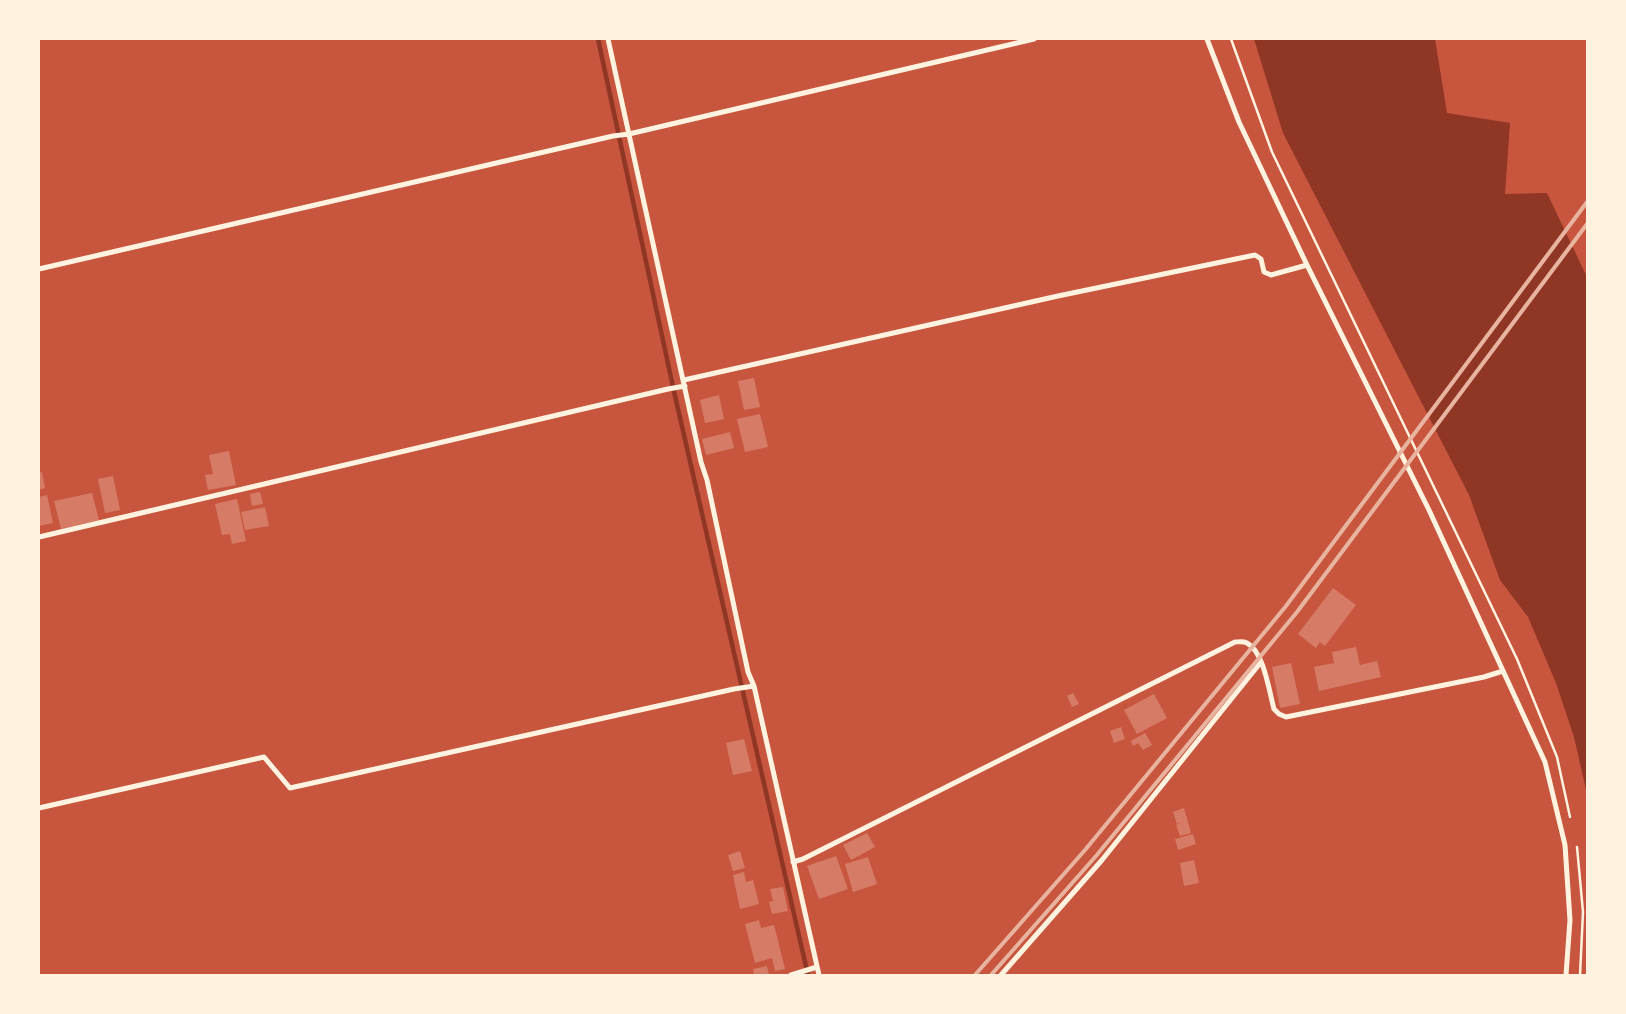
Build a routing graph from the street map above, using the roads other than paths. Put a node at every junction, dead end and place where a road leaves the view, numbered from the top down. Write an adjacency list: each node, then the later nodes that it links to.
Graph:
1 (608, 39): 4 (street)
2 (1034, 39): 4 (street)
3 (1208, 39): 5 (street)
4 (627, 134): 6 (street); 7 (street)
5 (1307, 265): 7 (street); 11 (street)
6 (39, 269)
7 (684, 380): 8 (street)
8 (683, 387): 9 (street); 12 (street)
9 (39, 537)
10 (1261, 662): 11 (street); 14 (street); 18 (street)
11 (1503, 671): 19 (street)
12 (752, 687): 13 (street); 14 (street)
13 (39, 808)
14 (793, 862): 15 (street)
15 (815, 967): 16 (street); 17 (street)
16 (792, 975)
17 (819, 975)
18 (1001, 975)
19 (1566, 975)

